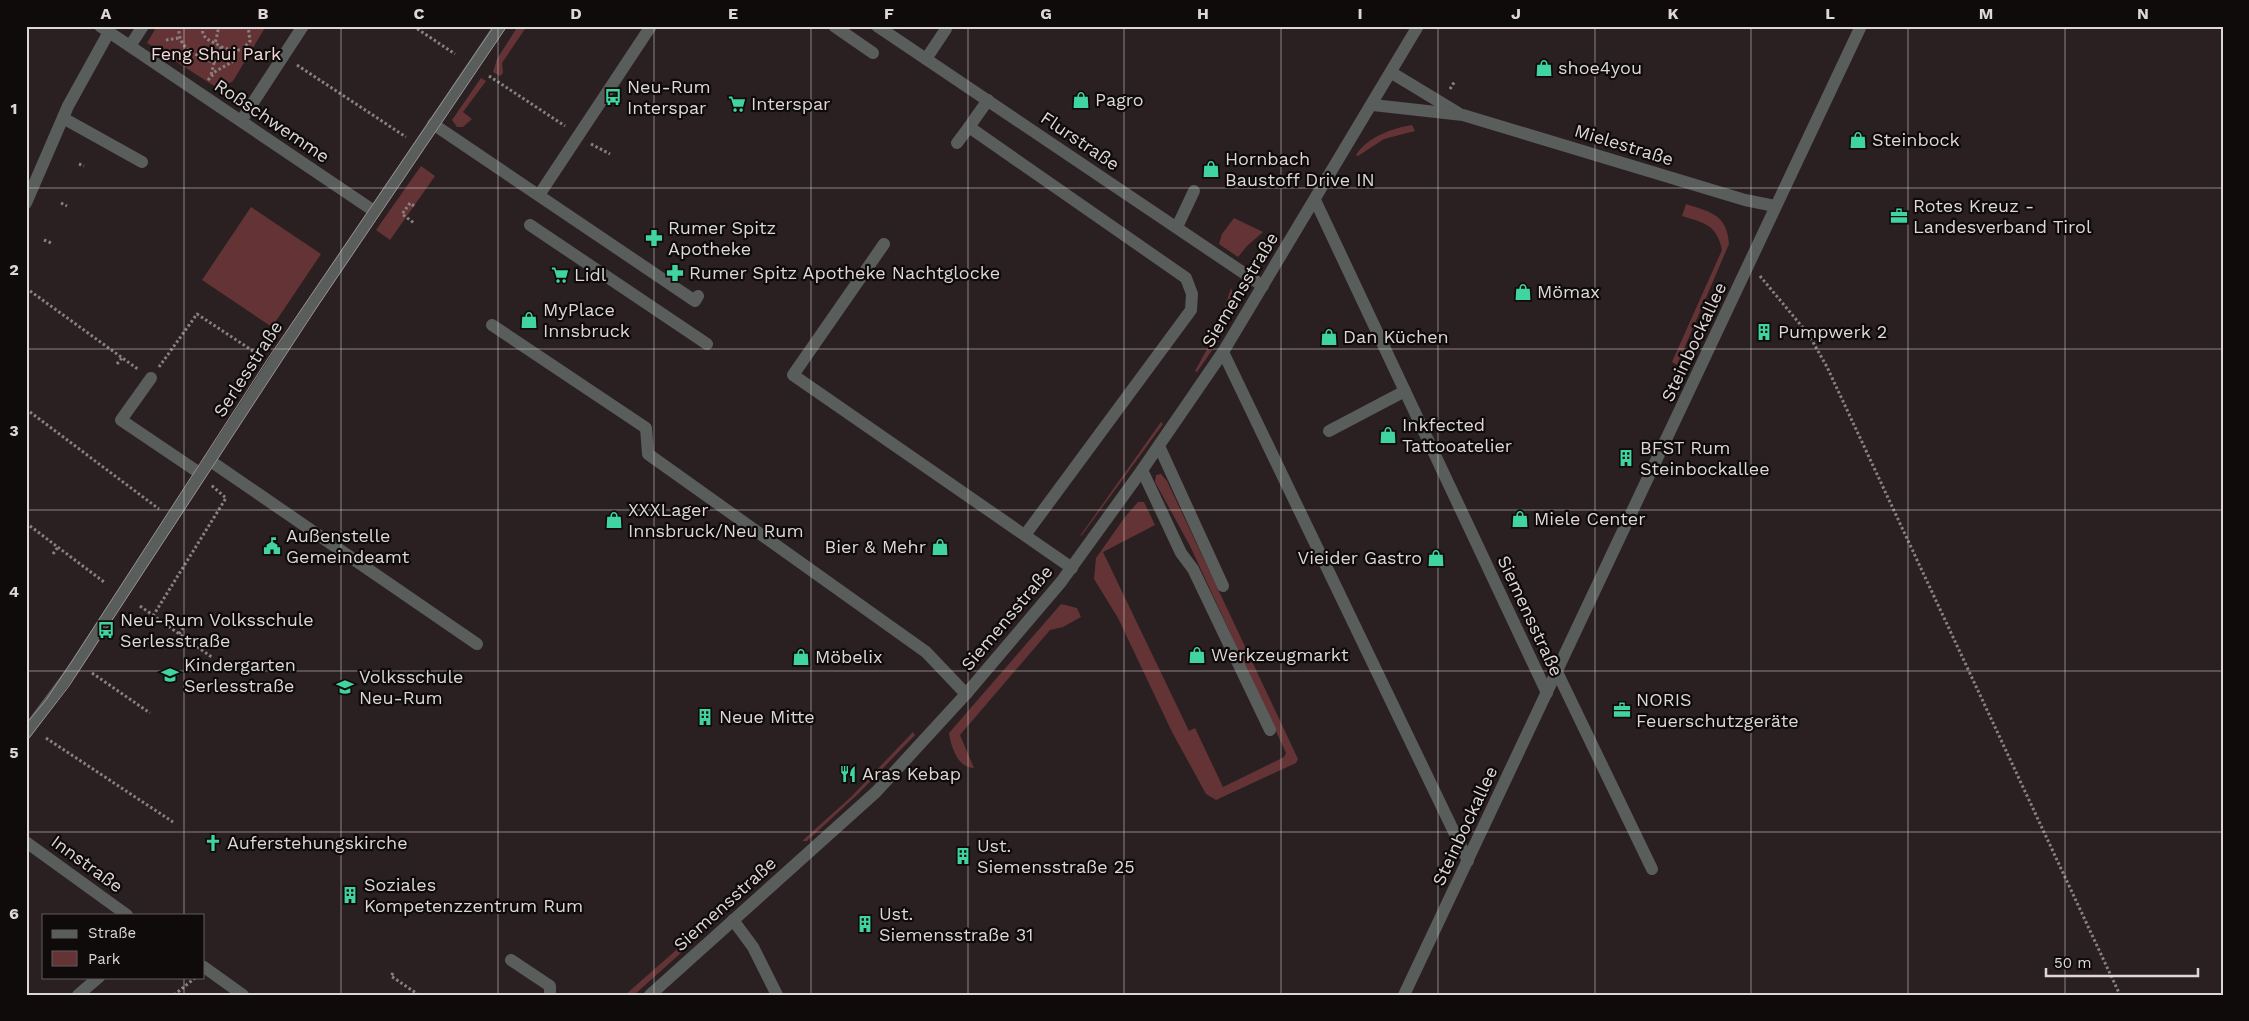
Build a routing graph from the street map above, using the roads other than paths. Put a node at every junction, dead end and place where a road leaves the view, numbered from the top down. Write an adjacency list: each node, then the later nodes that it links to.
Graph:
1 (143, 26): 11 (street)
2 (303, 26): 19 (street)
3 (500, 26): 20 (street, Serlesstraße)
4 (651, 26): 25 (street)
5 (834, 26): 12 (street)
6 (877, 26): 13 (street, Flurstraße)
7 (1418, 26): 14 (street, Siemensstraße)
8 (1861, 26): 28 (street, Steinbockallee)
9 (105, 29): 11 (street, Roßschwemme); 18 (street)
10 (946, 29): 13 (street)
11 (130, 46): 19 (street, Roßschwemme)
12 (873, 53)
13 (926, 59): 15 (street, Flurstraße)
14 (1392, 73): 16 (street, Siemensstraße); 17 (street, Mielestraße)
15 (988, 100): 21 (street); 31 (street, Flurstraße)
16 (1373, 105): 17 (street, Mielestraße); 26 (street, Siemensstraße)
17 (1463, 116): 28 (street, Mielestraße)
18 (63, 118): 23 (street); 27 (street)
19 (241, 122): 29 (street, Roßschwemme)
20 (433, 124): 25 (street); 29 (street, Serlesstraße)
21 (969, 127): 22 (street); 45 (street)
22 (958, 143)
23 (142, 162)
24 (1194, 191): 31 (street)
25 (539, 195): 34 (street)
26 (1316, 200): 33 (street, Siemensstraße); 39 (street, Siemensstraße)
27 (26, 203)
28 (1775, 206): 49 (street, Steinbockallee)
29 (374, 211): 42 (street, Serlesstraße)
30 (530, 225): 36 (street)
31 (1177, 227): 33 (street, Flurstraße)
32 (884, 244): 45 (street)
33 (1263, 286): 37 (street, Siemensstraße)
34 (698, 296)
35 (492, 325): 51 (street)
36 (707, 344)
37 (1223, 352): 41 (street, Siemensstraße); 55 (street)
38 (151, 378): 44 (street)
39 (1405, 390): 40 (street); 50 (street, Siemensstraße)
40 (1329, 430)
41 (1159, 446): 43 (street, Siemensstraße); 47 (street)
42 (209, 460): 44 (street, Serlesstraße); 48 (street)
43 (1142, 470): 46 (street, Siemensstraße); 52 (street)
44 (201, 474): 53 (street, Serlesstraße)
45 (1026, 535): 46 (street)
46 (1072, 568): 51 (street, Siemensstraße)
47 (1224, 586)
48 (478, 644)
49 (1557, 672): 50 (street, Steinbockallee); 56 (street)
50 (1547, 693): 55 (street, Steinbockallee)
51 (966, 694): 58 (street, Siemensstraße)
52 (1270, 730)
53 (26, 732)
54 (26, 842): 57 (street, Innstraße)
55 (1468, 861): 67 (street, Steinbockallee)
56 (1652, 869)
57 (127, 914)
58 (733, 920): 65 (street, Siemensstraße); 66 (street)
59 (511, 960): 62 (street)
60 (205, 968): 64 (street)
61 (98, 978): 63 (street)
62 (550, 992)
63 (78, 995)
64 (243, 995)
65 (650, 995)
66 (777, 995)
67 (1404, 995)

